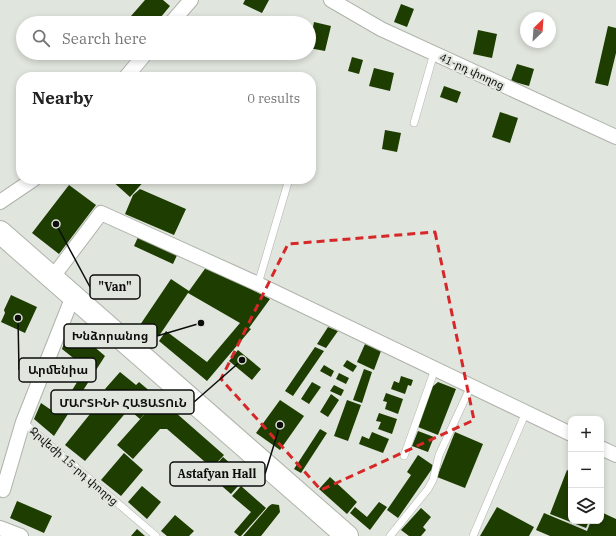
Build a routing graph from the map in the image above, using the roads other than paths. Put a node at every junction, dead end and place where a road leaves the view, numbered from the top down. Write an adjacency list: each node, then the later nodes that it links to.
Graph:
1 (191, 0): 3 (street)
2 (331, 0): 4 (street, 41-րդ փողոց)
3 (177, 16)
4 (434, 53): 7 (lane); 8 (street, 41-րդ փողոց)
5 (140, 60): 6 (street)
6 (130, 72)
7 (414, 123)
8 (616, 137)
9 (27, 184): 11 (street)
10 (288, 184): 15 (lane)
11 (0, 202)
12 (0, 232): 14 (main road)
13 (0, 245): 16 (main road)
14 (52, 278): 15 (street); 16 (main road)
15 (258, 284): 17 (street)
16 (71, 301): 20 (street, Ջրվեժի 15-րդ փողոց); 29 (main road); 30 (main road)
17 (435, 369): 18 (street); 24 (lane)
18 (471, 386): 19 (street); 31 (lane)
19 (526, 412): 21 (street); 32 (lane)
20 (23, 422): 25 (street); 28 (lane, Ջրվեժի 15-րդ փողոց)
21 (568, 433)
22 (604, 449): 23 (street)
23 (616, 455)
24 (404, 456)
25 (1, 493)
26 (0, 528): 27 (street)
27 (21, 536)
28 (156, 536)
29 (332, 536)
30 (347, 536)
31 (390, 536)
32 (473, 536)

